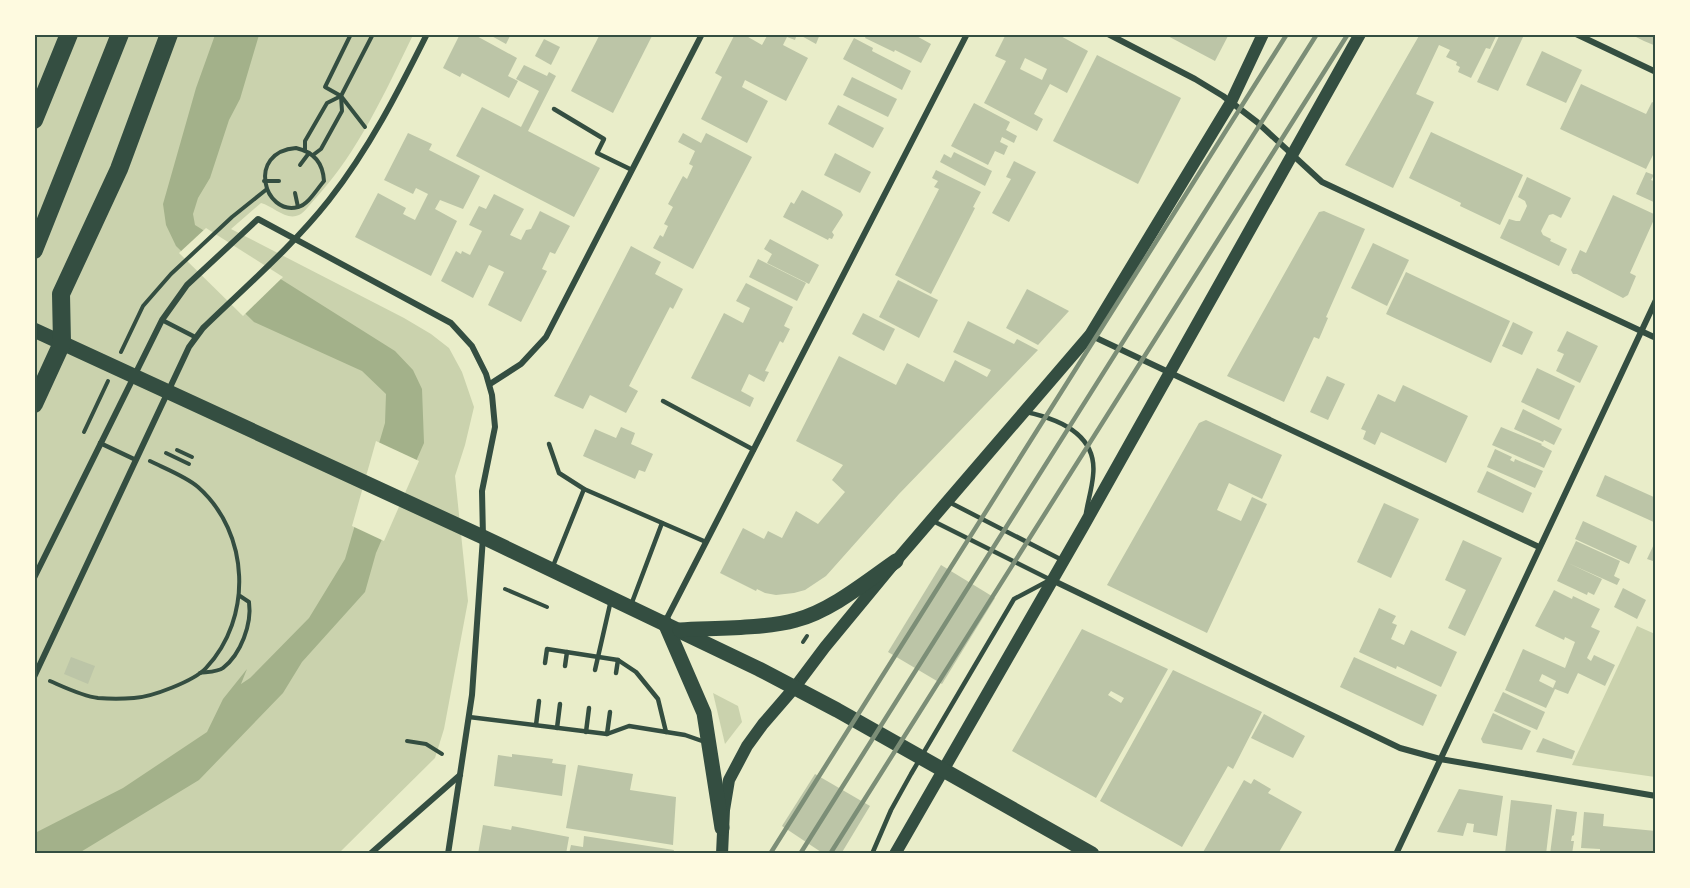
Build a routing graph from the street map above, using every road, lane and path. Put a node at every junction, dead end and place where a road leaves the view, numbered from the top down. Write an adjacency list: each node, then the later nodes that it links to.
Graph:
1 (69, 34): 17 (highway)
2 (120, 34): 29 (highway)
3 (169, 34): 38 (highway)
4 (351, 34): 14 (path)
5 (373, 34): 14 (path)
6 (428, 34): 18 (street)
7 (702, 34): 22 (street)
8 (966, 34): 47 (street)
9 (1108, 34): 15 (street)
10 (1263, 34): 15 (main road)
11 (1360, 34): 20 (main road)
12 (1576, 34): 13 (street)
13 (1656, 72)
14 (341, 96): 18 (path); 19 (path); 19 (path)
15 (1231, 102): 20 (street); 35 (main road)
16 (555, 110): 22 (lane)
17 (34, 120)
18 (373, 137): 28 (street)
19 (309, 153): 21 (path); 23 (path); 27 (path)
20 (1293, 154): 33 (street); 39 (main road)
21 (300, 165)
22 (632, 170): 40 (street)
23 (264, 181): 24 (path); 25 (path)
24 (279, 182)
25 (267, 189): 27 (path); 30 (path)
26 (295, 193): 27 (path)
27 (298, 207)
28 (294, 238): 32 (street); 36 (street); 40 (street)
29 (34, 250)
30 (171, 274)
31 (1656, 300): 33 (street)
32 (162, 320): 36 (lane); 44 (street)
33 (1641, 331): 37 (street); 60 (street)
34 (38, 332): 38 (main road)
35 (1090, 335): 39 (street); 43 (main road)
36 (195, 337): 50 (street)
37 (1656, 338)
38 (62, 343): 42 (highway); 58 (main road)
39 (1169, 373): 57 (main road); 60 (street)
40 (490, 384): 58 (street)
41 (663, 401): 47 (lane)
42 (34, 404)
43 (1023, 411): 54 (main road); 57 (lane)
44 (100, 443): 50 (lane); 64 (street)
45 (549, 444): 53 (lane)
46 (177, 450): 49 (path)
47 (754, 450): 59 (street)
48 (166, 453): 52 (path)
49 (192, 457)
50 (136, 460): 82 (street)
51 (150, 461): 67 (path)
52 (189, 464)
53 (584, 489): 56 (lane); 63 (lane)
54 (947, 501): 55 (main road); 62 (lane)
55 (930, 520): 61 (main road); 65 (lane)
56 (662, 523): 59 (lane); 69 (lane)
57 (1083, 527): 62 (main road)
58 (483, 537): 63 (main road); 89 (street)
59 (706, 542): 71 (street)
60 (1539, 547): 99 (street)
61 (896, 561): 71 (main road); 84 (main road)
62 (1063, 561): 65 (main road)
63 (552, 569): 68 (main road)
64 (34, 578)
65 (1051, 580): 98 (lane); 99 (street); 100 (main road)
66 (505, 589): 70 (path)
67 (240, 596): 81 (path); 81 (path)
68 (612, 598): 69 (main road); 75 (lane)
69 (630, 606): 71 (main road)
70 (547, 607)
71 (672, 626): 84 (main road); 96 (main road)
72 (807, 636): 73 (path)
73 (803, 642)
74 (567, 652): 75 (lane); 77 (lane); 78 (lane)
75 (597, 656): 76 (lane); 79 (lane)
76 (618, 660): 80 (lane); 93 (lane)
77 (545, 663)
78 (565, 666)
79 (595, 669)
80 (616, 673)
81 (199, 674): 83 (path)
82 (34, 677)
83 (50, 681)
84 (795, 687): 98 (main road); 103 (main road)
85 (539, 701): 90 (lane)
86 (560, 704): 91 (lane)
87 (590, 708): 92 (lane)
88 (610, 712): 94 (lane)
89 (469, 717): 90 (lane); 101 (street)
90 (536, 725): 91 (lane)
91 (557, 728): 92 (lane)
92 (586, 732): 94 (lane)
93 (666, 732): 94 (lane); 96 (lane)
94 (607, 734)
95 (406, 741): 97 (path)
96 (710, 744): 103 (main road)
97 (442, 754)
98 (921, 758): 100 (main road); 107 (lane)
99 (1440, 759): 102 (street); 110 (street)
100 (943, 771): 108 (main road); 109 (main road)
101 (460, 775): 104 (street); 105 (street)
102 (1656, 796)
103 (722, 828): 106 (main road)
104 (370, 854)
105 (448, 854)
106 (722, 854)
107 (872, 854)
108 (895, 854)
109 (1092, 854)
110 (1396, 854)

